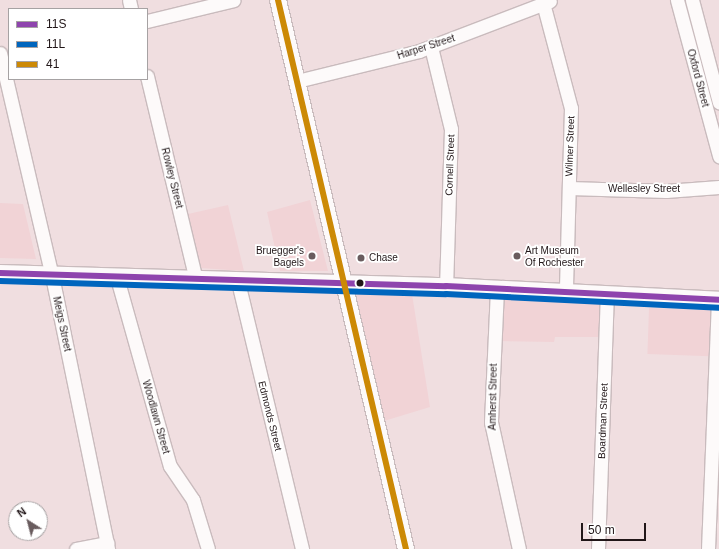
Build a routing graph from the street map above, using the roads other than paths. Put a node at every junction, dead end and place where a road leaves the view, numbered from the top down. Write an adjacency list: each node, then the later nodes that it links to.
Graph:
1 (234, 0): 6 (street)
2 (278, 0): 10 (main road)
3 (677, 0): 12 (street, Oxford Street)
4 (692, 0): 11 (street, Oxford Street)
5 (547, 2): 7 (street, Harper Street); 14 (street, Wilmer Street)
6 (148, 21)
7 (431, 47): 10 (street, Harper Street); 21 (street, Cornell Street)
8 (0, 54): 16 (street, Meigs Street)
9 (148, 80): 18 (street, Rowley Street)
10 (297, 81): 20 (main road)
11 (719, 102)
12 (719, 156)
13 (719, 187): 14 (street, Wellesley Street)
14 (569, 188): 23 (street, Wilmer Street)
15 (0, 273): 16 (main road)
16 (52, 276): 17 (main road); 28 (street, Meigs Street)
17 (116, 278): 18 (main road); 30 (street, Woodlawn Street)
18 (196, 280): 19 (main road)
19 (238, 282): 20 (main road); 31 (street, Edmonds Street)
20 (342, 285): 21 (main road); 32 (main road)
21 (446, 286): 22 (main road)
22 (497, 289): 23 (main road); 33 (street, Amherst Street)
23 (566, 292): 24 (main road)
24 (607, 293): 25 (main road); 34 (street, Boardman Street)
25 (718, 300): 26 (street)
26 (712, 459): 27 (street); 35 (street)
27 (719, 471)
28 (107, 546): 29 (street)
29 (76, 549)
30 (208, 549)
31 (302, 549)
32 (406, 549)
33 (519, 549)
34 (598, 549)
35 (708, 549)

